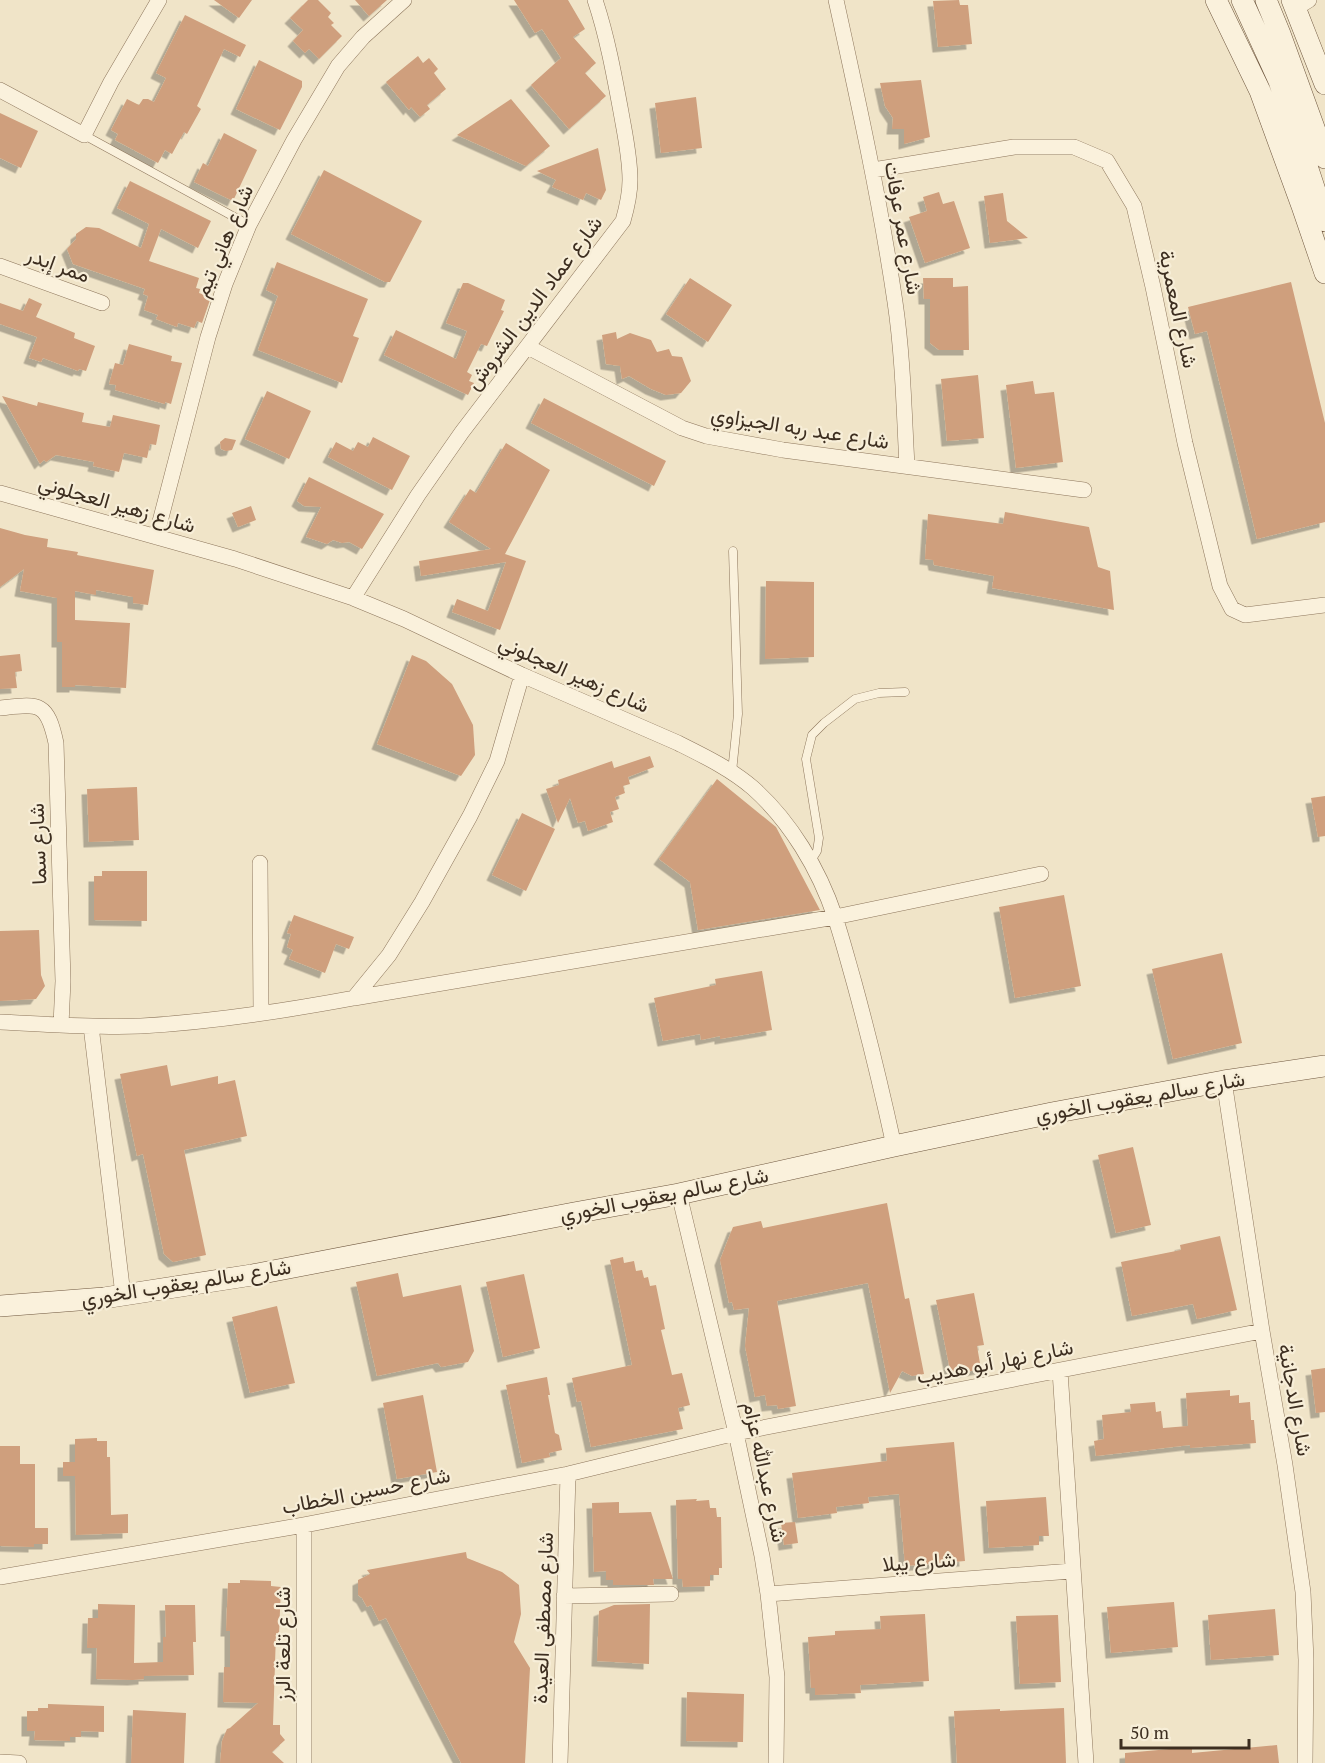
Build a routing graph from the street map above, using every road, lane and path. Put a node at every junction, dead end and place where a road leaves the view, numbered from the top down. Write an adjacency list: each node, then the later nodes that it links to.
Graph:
1 (159, 0): 11 (street)
2 (404, 0): 15 (street, شارع هاني تيم)
3 (595, 0): 19 (street, شارع عماد الدين الشروش)
4 (836, 0): 13 (street, شارع عمر عرفات)
5 (1216, 0): 17 (street)
6 (1242, 0): 12 (street)
7 (1266, 0): 12 (street)
8 (1299, 3): 9 (street)
9 (1325, 84)
10 (0, 90): 11 (street)
11 (84, 135): 15 (lane)
12 (1316, 162): 14 (street)
13 (873, 170): 20 (street, شارع عمر عرفات); 26 (street, شارع المعمرية)
14 (1325, 221)
15 (249, 225): 23 (street, شارع هاني تيم)
16 (0, 266): 18 (street, ممر إبدر)
17 (1325, 273)
18 (102, 303)
19 (528, 347): 20 (street, شارع عبد ربه الجيزاوي); 25 (street, شارع عماد الدين الشروش)
20 (907, 466): 21 (street, شارع عبد ربه الجيزاوي)
21 (1084, 490)
22 (0, 493): 23 (street, شارع زهير العجلوني)
23 (156, 537): 25 (street, شارع زهير العجلوني)
24 (733, 551): 30 (lane)
25 (353, 598): 27 (street, شارع زهير العجلوني)
26 (1325, 605)
27 (522, 675): 30 (street, شارع زهير العجلوني); 35 (street)
28 (905, 692): 32 (lane)
29 (0, 708): 38 (street, شارع سما)
30 (732, 772): 32 (street, شارع زهير العجلوني)
31 (260, 862): 36 (street)
32 (810, 862): 34 (street, شارع زهير العجلوني)
33 (1041, 874): 34 (street)
34 (835, 917): 35 (street); 42 (street, شارع زهير العجلوني)
35 (354, 998): 36 (street)
36 (261, 1013): 39 (street)
37 (0, 1022): 38 (street)
38 (61, 1025): 39 (street)
39 (91, 1026): 44 (street)
40 (1325, 1066): 41 (street, شارع سالم يعقوب الخوري)
41 (1224, 1081): 42 (street, شارع سالم يعقوب الخوري); 46 (street, شارع الدجانية)
42 (894, 1146): 43 (street, شارع سالم يعقوب الخوري)
43 (679, 1194): 44 (street, شارع سالم يعقوب الخوري); 48 (street, شارع عبدالله عزام)
44 (123, 1295): 45 (street, شارع سالم يعقوب الخوري)
45 (0, 1306)
46 (1262, 1330): 47 (street, شارع نهار أبو هديب); 62 (street, شارع الدجانية)
47 (1060, 1371): 48 (street, شارع نهار أبو هديب); 51 (street)
48 (736, 1433): 49 (street, شارع حسين الخطاب); 54 (street, شارع عبدالله عزام)
49 (568, 1474): 50 (street, شارع حسين الخطاب); 55 (street, شارع مصطفى العيدة)
50 (304, 1525): 52 (street, شارع حسين الخطاب); 58 (street, شارع تلعة الرز)
51 (1072, 1571): 54 (street, شارع يبلا); 61 (street)
52 (0, 1577)
53 (671, 1594): 55 (street)
54 (768, 1594): 60 (street, شارع عبدالله عزام)
55 (564, 1596): 59 (street, شارع مصطفى العيدة)
56 (0, 1762): 57 (street)
57 (19, 1763)
58 (303, 1763)
59 (560, 1763)
60 (776, 1763)
61 (1086, 1763)
62 (1305, 1763)

